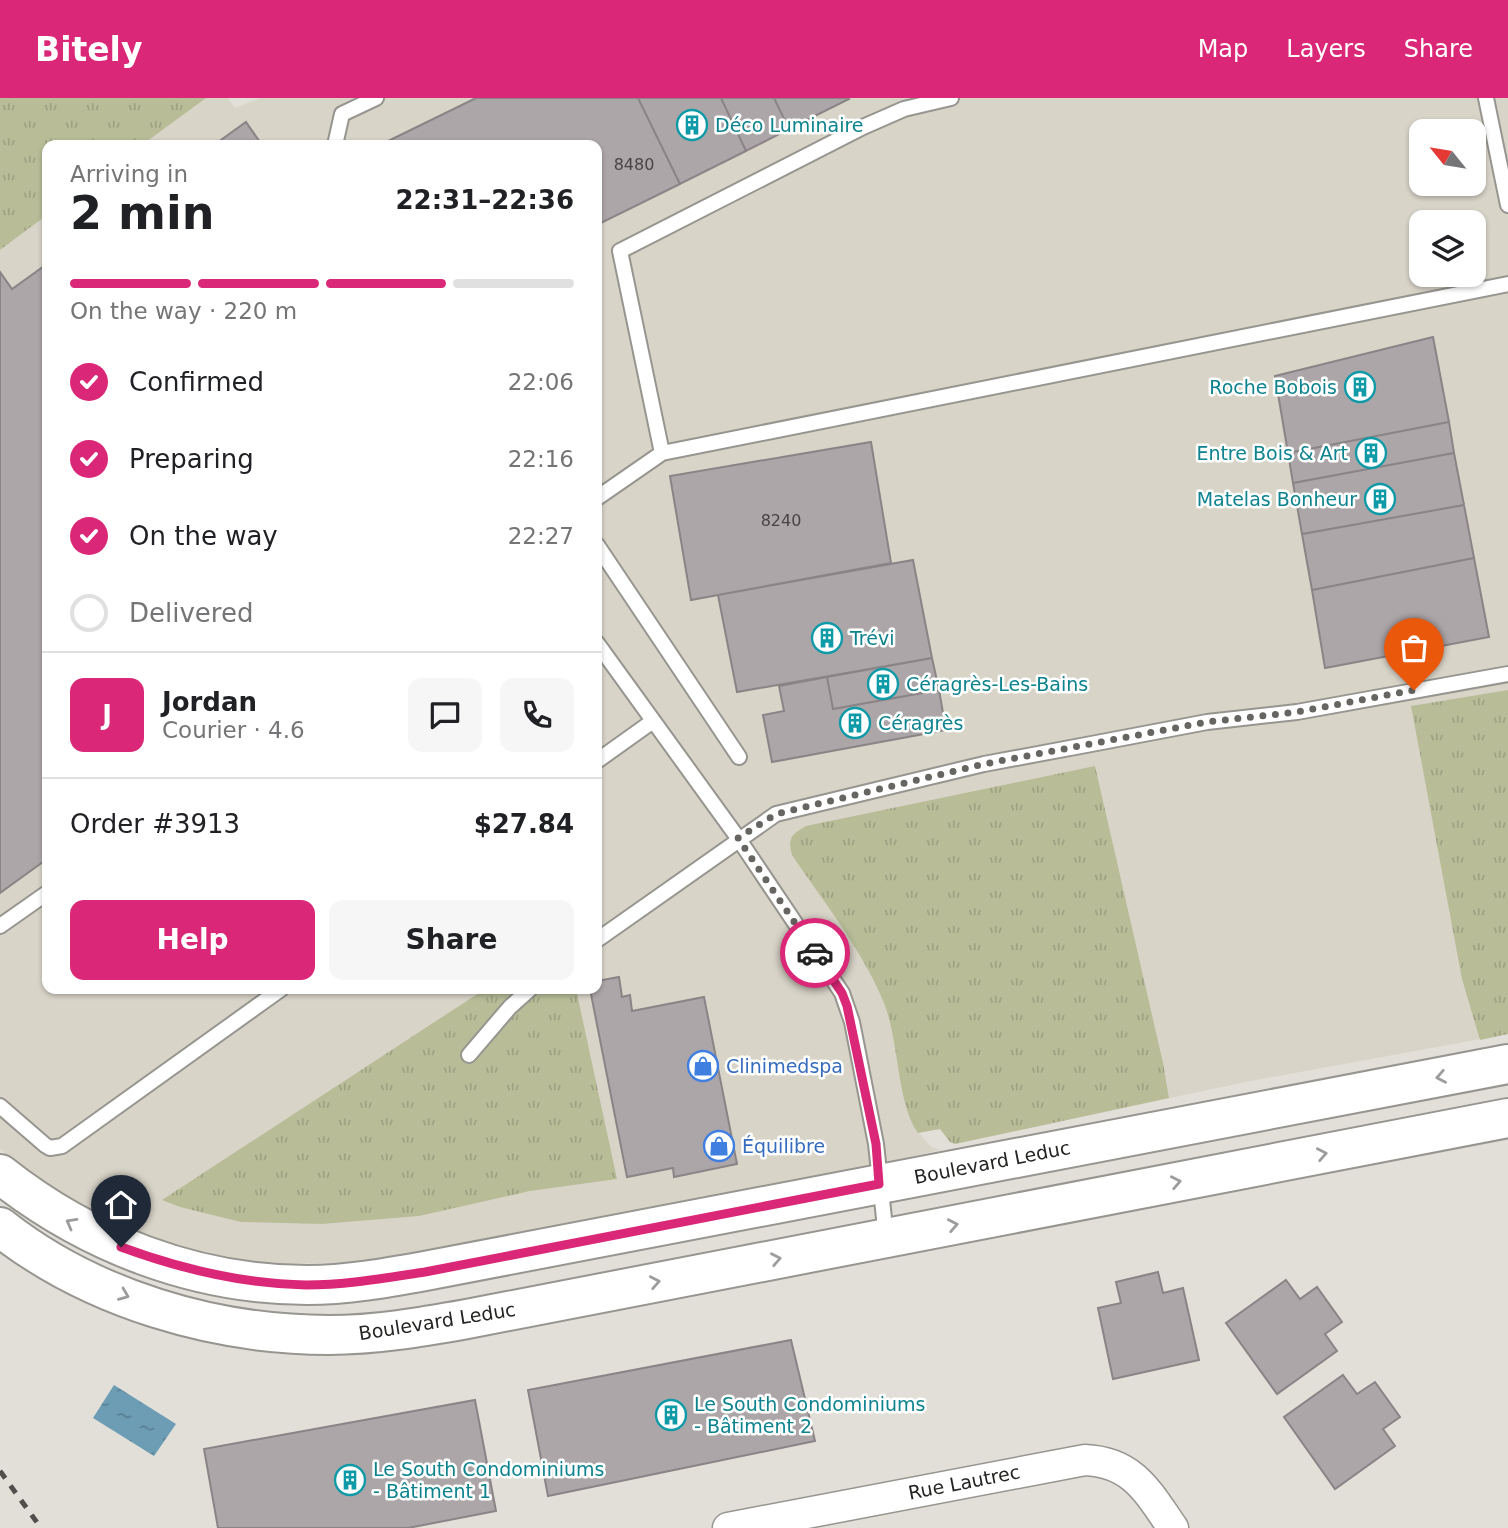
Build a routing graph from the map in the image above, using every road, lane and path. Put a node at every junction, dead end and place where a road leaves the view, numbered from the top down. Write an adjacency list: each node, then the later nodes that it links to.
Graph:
1 (376, 98): 4 (lane)
2 (951, 98): 7 (lane)
3 (1486, 98): 5 (lane)
4 (336, 140)
5 (1508, 205)
6 (1508, 284): 7 (lane)
7 (662, 453): 8 (lane)
8 (602, 495)
9 (602, 552): 14 (lane)
10 (602, 650): 12 (lane)
11 (1508, 674): 15 (lane)
12 (653, 721): 13 (lane); 15 (lane)
13 (602, 757)
14 (740, 757)
15 (738, 838): 18 (lane); 26 (lane)
16 (42, 897): 17 (lane)
17 (0, 926)
18 (602, 936)
19 (274, 994): 23 (lane)
20 (524, 994): 21 (lane)
21 (468, 1055)
22 (1508, 1064): 26 (street, Boulevard Leduc, one-way to 26)
23 (0, 1106)
24 (1508, 1118): 28 (street, Boulevard Leduc, one-way to 24)
25 (0, 1174): 26 (street, Boulevard Leduc, one-way to 25)
26 (879, 1184): 28 (lane)
27 (0, 1227): 28 (street, Boulevard Leduc, one-way to 28)
28 (886, 1238)
29 (728, 1528): 30 (street, Rue Lautrec)
30 (1173, 1528)

